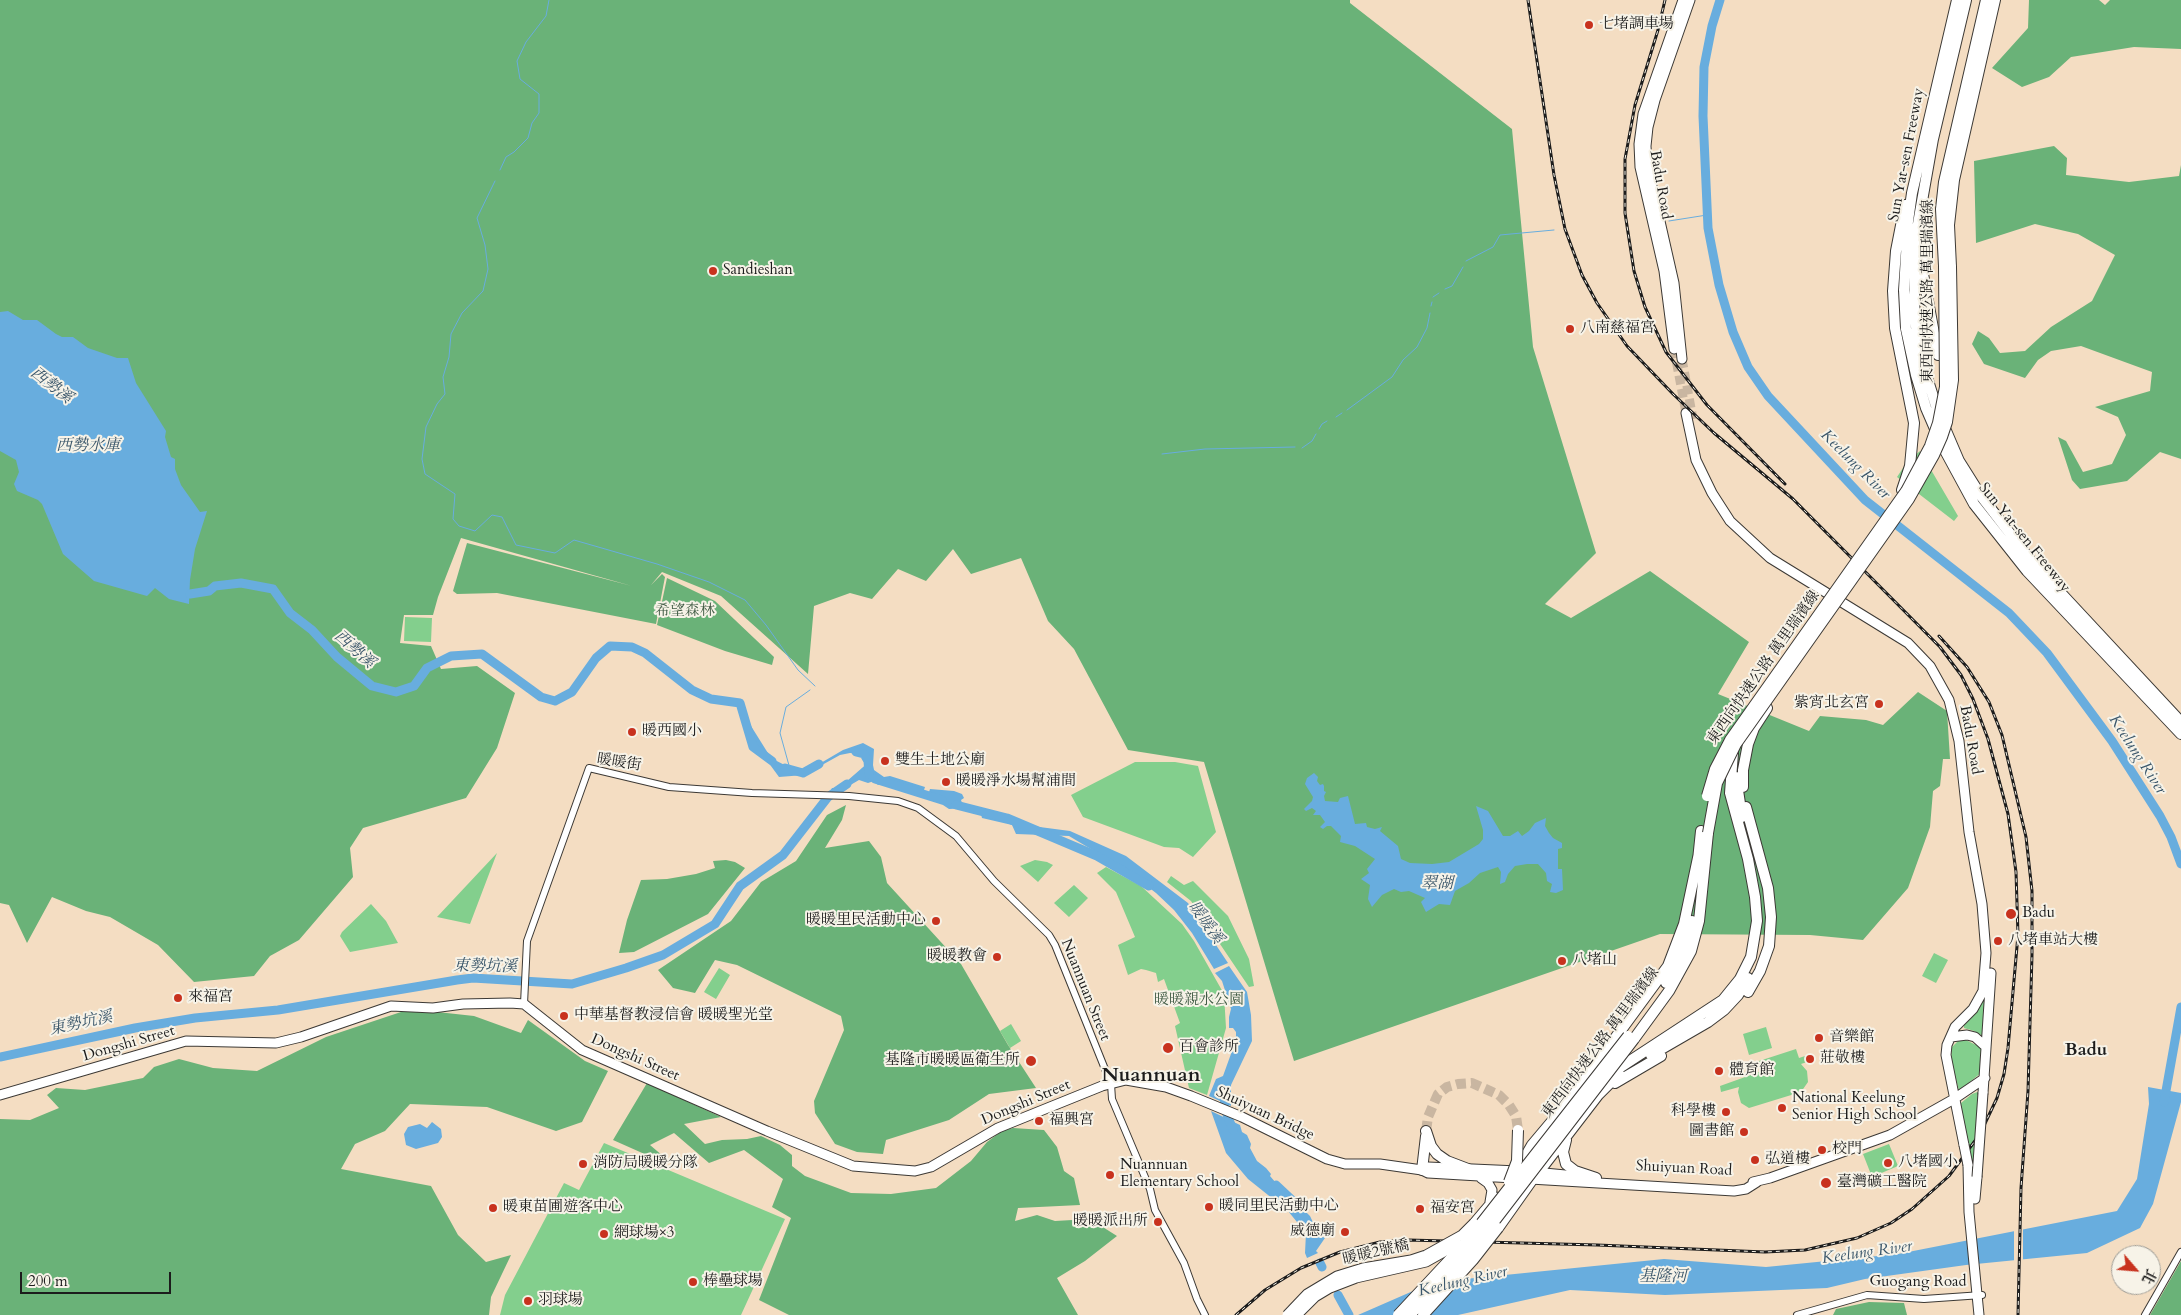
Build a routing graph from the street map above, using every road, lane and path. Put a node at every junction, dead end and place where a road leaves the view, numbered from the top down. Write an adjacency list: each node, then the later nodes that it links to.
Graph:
1 (1683, 0): 11 (main road, Badu Road)
2 (1690, 0): 12 (main road, Badu Road)
3 (1957, 0): 9 (highway, Sun Yat-sen Freeway)
4 (1966, 0): 8 (highway, Sun Yat-sen Freeway)
5 (1986, 0): 7 (highway, 東西向快速公路 萬里瑞濱線)
6 (1995, 0): 7 (highway, 東西向快速公路 萬里瑞濱線)
7 (1969, 91): 10 (highway, 東西向快速公路 萬里瑞濱線)
8 (1933, 139): 15 (highway, bridge); 16 (highway, Sun Yat-sen Freeway)
9 (1921, 149): 15 (highway, bridge); 17 (highway, Sun Yat-sen Freeway)
10 (1947, 266): 14 (highway, 東西向快速公路 萬里瑞濱線, bridge); 19 (highway, 東西向快速公路 萬里瑞濱線, bridge)
11 (1674, 350)
12 (1682, 359)
13 (1689, 416): 21 (main road, Badu Road)
14 (1815, 632): 19 (highway, 東西向快速公路 萬里瑞濱線, bridge); 29 (highway, bridge)
15 (1754, 705): 29 (highway); 37 (highway)
16 (2181, 722)
17 (2181, 734)
18 (820, 796): 22 (street, 暖暖街); 27 (street, Nuannuan Street)
19 (1705, 832): 20 (highway, 東西向快速公路 萬里瑞濱線); 24 (highway, 東西向快速公路 萬里瑞濱線)
20 (1699, 853): 24 (highway, 東西向快速公路 萬里瑞濱線); 37 (highway)
21 (1986, 916): 23 (main road, Badu Road); 25 (main road, Badu Road)
22 (524, 1001): 27 (main road, Dongshi Street); 28 (main road, Dongshi Street)
23 (1951, 1037): 25 (main road); 31 (main road, Badu Road)
24 (1631, 1038): 44 (highway, 東西向快速公路 萬里瑞濱線, bridge); 51 (highway, 東西向快速公路 萬里瑞濱線, bridge)
25 (1986, 1047): 26 (main road, Badu Road)
26 (1985, 1078): 31 (main road); 43 (main road, Badu Road, bridge)
27 (1111, 1084): 30 (main road, Dongshi Street); 47 (street, Nuannuan Street)
28 (0, 1095)
29 (1598, 1095): 32 (highway)
30 (1191, 1096): 34 (main road, Shuiyuan Bridge)
31 (1954, 1099): 41 (main road); 43 (main road, Badu Road, bridge)
32 (1572, 1128): 39 (highway); 40 (highway)
33 (1518, 1130): 44 (highway, bridge)
34 (1327, 1159): 36 (main road, Shuiyuan Road)
35 (1468, 1169): 36 (main road, Shuiyuan Road); 36 (highway); 37 (main road, Shuiyuan Road)
36 (1422, 1170): 38 (main road, Shuiyuan Road)
37 (1514, 1175): 38 (main road, Shuiyuan Road); 39 (main road, Shuiyuan Road); 42 (main road)
38 (1477, 1177): 42 (main road)
39 (1535, 1177): 40 (main road, Shuiyuan Road); 41 (main road, Shuiyuan Road); 44 (main road); 52 (highway, bridge)
40 (1596, 1178): 41 (main road, Shuiyuan Road)
41 (1757, 1182)
42 (1486, 1209): 44 (main road)
43 (1972, 1211): 46 (main road)
44 (1476, 1227): 48 (main road, 暖暖2號橋, bridge); 49 (main road, 暖暖2號橋, bridge); 50 (highway, 東西向快速公路 萬里瑞濱線, bridge)
45 (2181, 1252): 56 (street)
46 (1979, 1291): 53 (street, Guogang Road); 54 (main road); 55 (main road)
47 (1205, 1315)
48 (1287, 1315)
49 (1297, 1315)
50 (1398, 1315)
51 (1410, 1315)
52 (1423, 1315)
53 (1797, 1315)
54 (1979, 1315)
55 (1984, 1315)
56 (2145, 1315)

